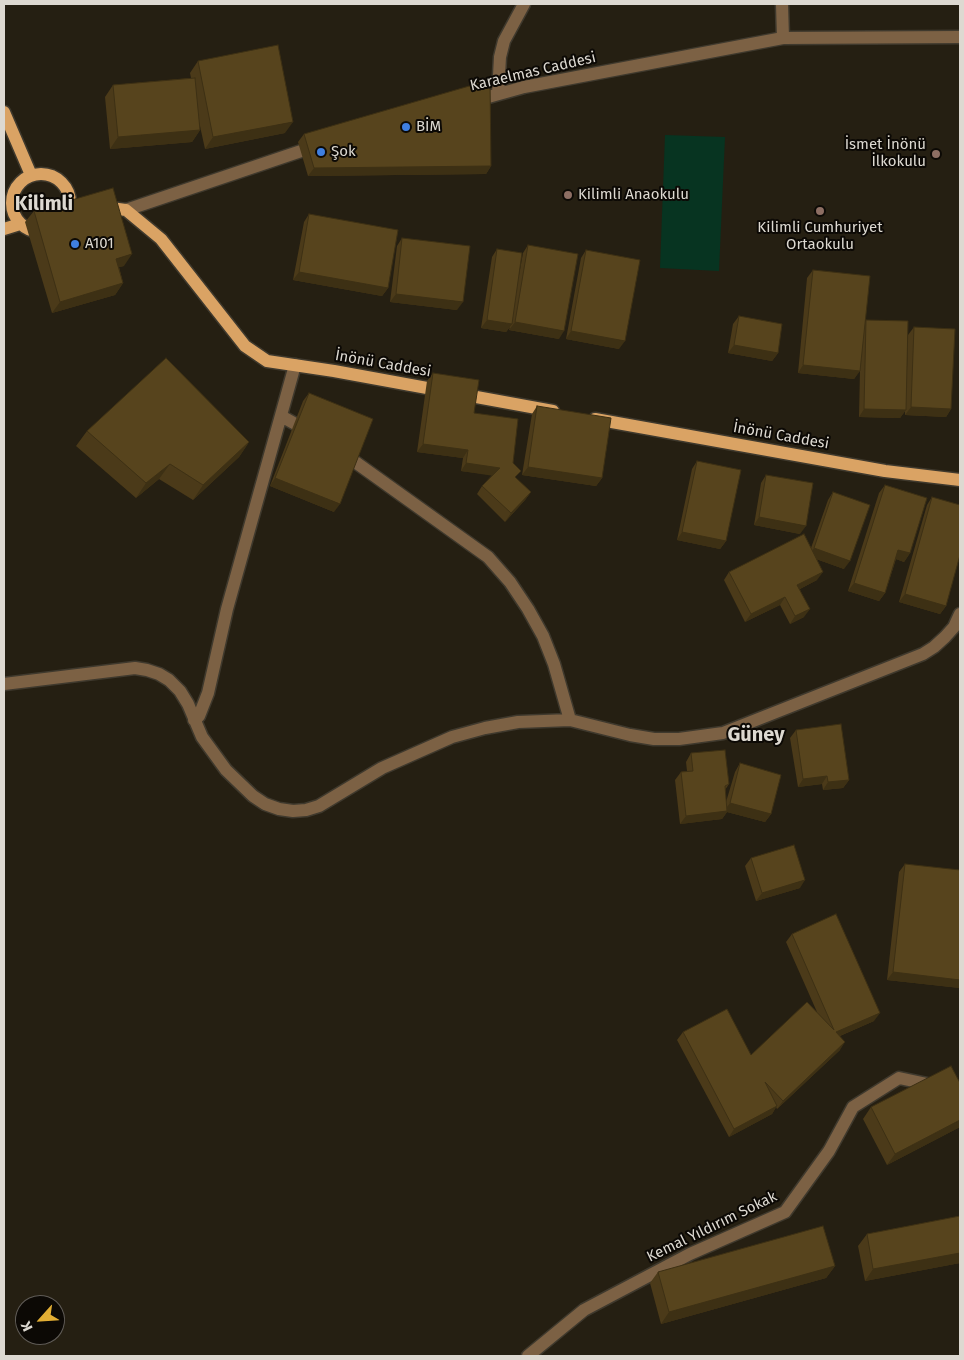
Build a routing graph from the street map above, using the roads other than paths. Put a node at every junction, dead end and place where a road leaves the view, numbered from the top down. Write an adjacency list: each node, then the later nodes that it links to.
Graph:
1 (524, 4): 5 (street)
2 (782, 4): 3 (street)
3 (783, 38): 4 (street, Karaelmas Caddesi); 5 (street, Karaelmas Caddesi)
4 (960, 38)
5 (498, 94): 6 (street, Karaelmas Caddesi)
6 (461, 105)
7 (4, 112): 9 (main road)
8 (332, 142): 11 (street)
9 (31, 175): 10 (main road); 12 (main road)
10 (80, 204): 11 (main road); 12 (main road)
11 (126, 210): 14 (main road, İnönü Caddesi)
12 (20, 224): 13 (main road)
13 (4, 229)
14 (295, 366): 15 (main road, İnönü Caddesi); 16 (street)
15 (566, 413)
16 (280, 416): 18 (street); 23 (street)
17 (585, 417): 20 (main road, İnönü Caddesi)
18 (319, 437)
19 (335, 447): 24 (street)
20 (960, 480)
21 (960, 614): 24 (street)
22 (4, 684): 23 (street)
23 (194, 720): 24 (street)
24 (570, 720)
25 (960, 1091): 26 (street, Kemal Yıldırım Sokak)
26 (528, 1356)

